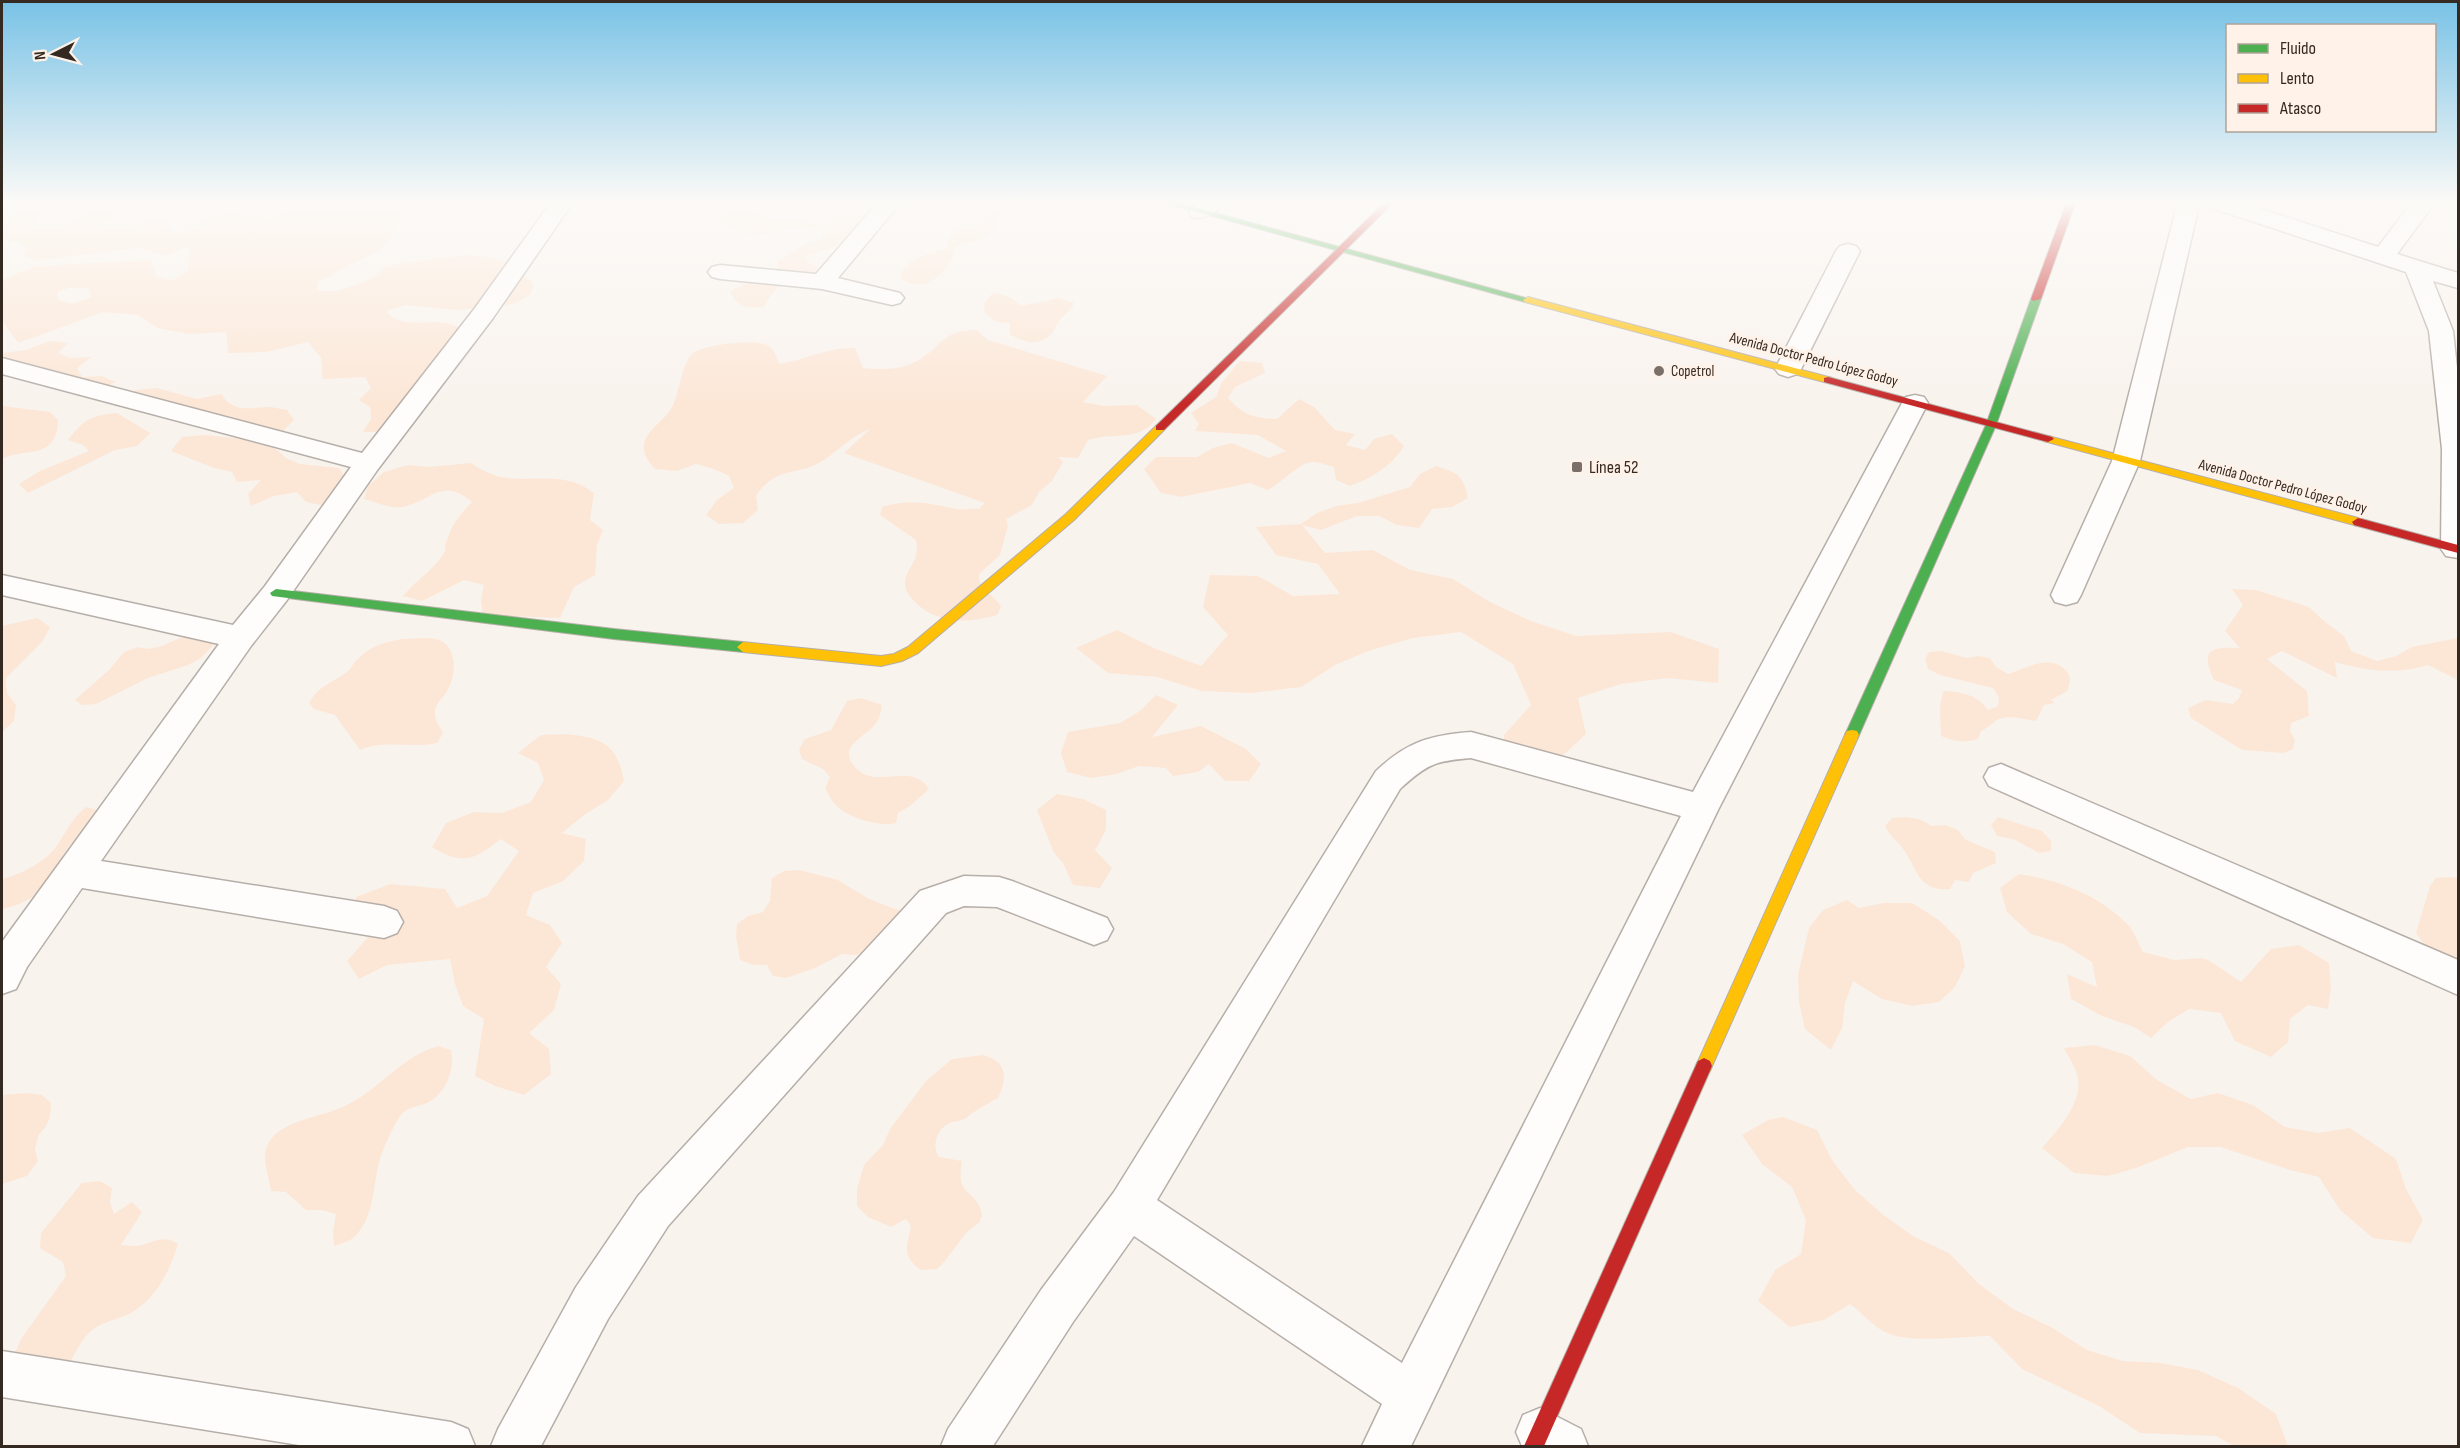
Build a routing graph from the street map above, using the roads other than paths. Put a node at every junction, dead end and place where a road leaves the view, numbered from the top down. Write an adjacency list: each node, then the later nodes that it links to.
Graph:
1 (515, 269): 19 (street)
2 (833, 269): 12 (street)
3 (1320, 269): 22 (street)
4 (1412, 269): 15 (street, Avenida Doctor Pedro López Godoy)
5 (1839, 269): 15 (street)
6 (2048, 269): 17 (street)
7 (2172, 269): 18 (street)
8 (2417, 269): 20 (street)
9 (2421, 269): 11 (street)
10 (720, 272): 12 (street)
11 (2458, 281)
12 (822, 282): 13 (street)
13 (892, 298)
14 (2, 366): 19 (street)
15 (1788, 369): 16 (street, Avenida Doctor Pedro López Godoy)
16 (1915, 403): 17 (street, Avenida Doctor Pedro López Godoy); 26 (street)
17 (1991, 425): 18 (street, Avenida Doctor Pedro López Godoy); 35 (street)
18 (2126, 461): 20 (street, Avenida Doctor Pedro López Godoy); 23 (street)
19 (368, 463): 22 (street)
20 (2457, 549)
21 (2, 585): 24 (street)
22 (276, 593): 24 (street)
23 (2066, 595)
24 (240, 638): 27 (street)
25 (2001, 777): 31 (street)
26 (1702, 808): 32 (street); 34 (street)
27 (74, 872): 28 (street); 30 (street)
28 (384, 922)
29 (1094, 930): 37 (street)
30 (6, 962)
31 (2458, 978)
32 (1129, 1207): 34 (street); 38 (street)
33 (2, 1374): 36 (street)
34 (1412, 1397): 39 (street)
35 (1546, 1442)
36 (451, 1446)
37 (515, 1446)
38 (965, 1446)
39 (1386, 1446)

